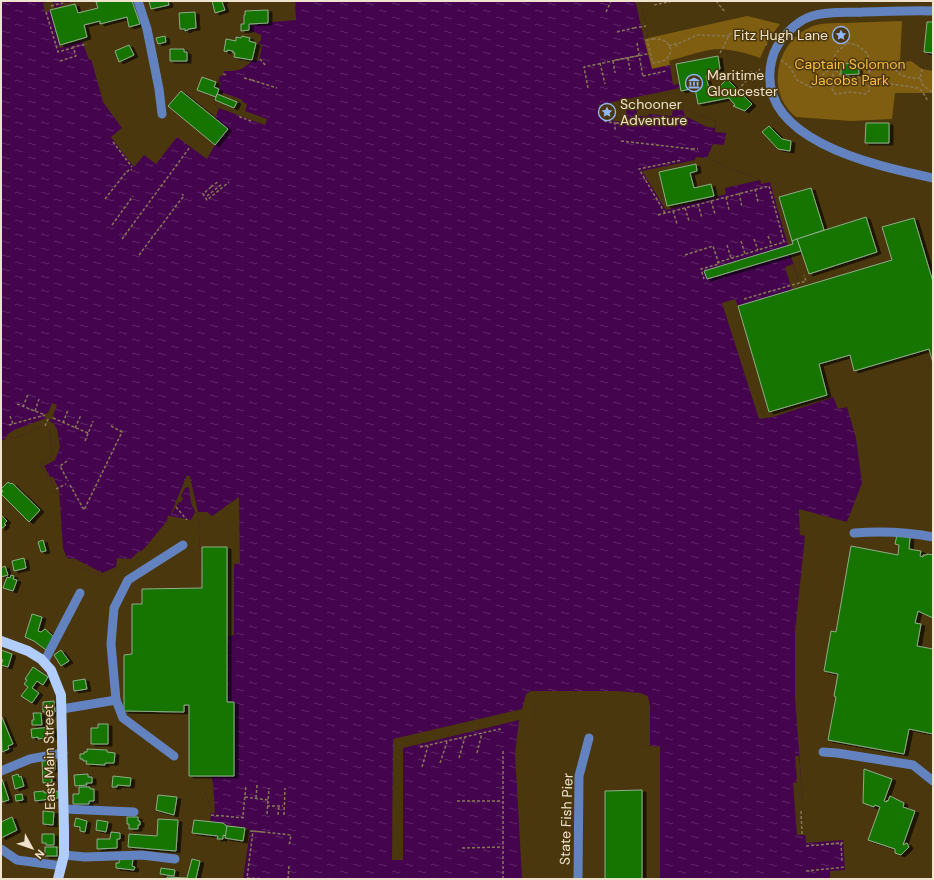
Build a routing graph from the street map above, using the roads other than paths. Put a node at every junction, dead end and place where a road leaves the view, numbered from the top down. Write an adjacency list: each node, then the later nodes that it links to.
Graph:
1 (138, 1): 3 (street)
2 (933, 11): 4 (street)
3 (162, 114)
4 (933, 178)
5 (854, 533): 6 (street)
6 (933, 537)
7 (183, 545): 11 (street)
8 (80, 593): 10 (street)
9 (1, 641): 10 (main road, East Main Street)
10 (44, 662): 12 (main road, East Main Street)
11 (116, 700): 12 (street); 16 (street)
12 (62, 709): 15 (main road, East Main Street)
13 (589, 738): 26 (street, State Fish Pier)
14 (823, 752): 18 (street)
15 (63, 753): 17 (street); 19 (main road, East Main Street)
16 (174, 756)
17 (1, 771)
18 (933, 781)
19 (64, 809): 20 (street); 22 (main road, East Main Street)
20 (134, 812)
21 (1, 849): 24 (street)
22 (64, 855): 23 (street); 24 (main road, East Main Street)
23 (175, 858)
24 (62, 866): 25 (main road, East Main Street)
25 (58, 879)
26 (578, 879)

